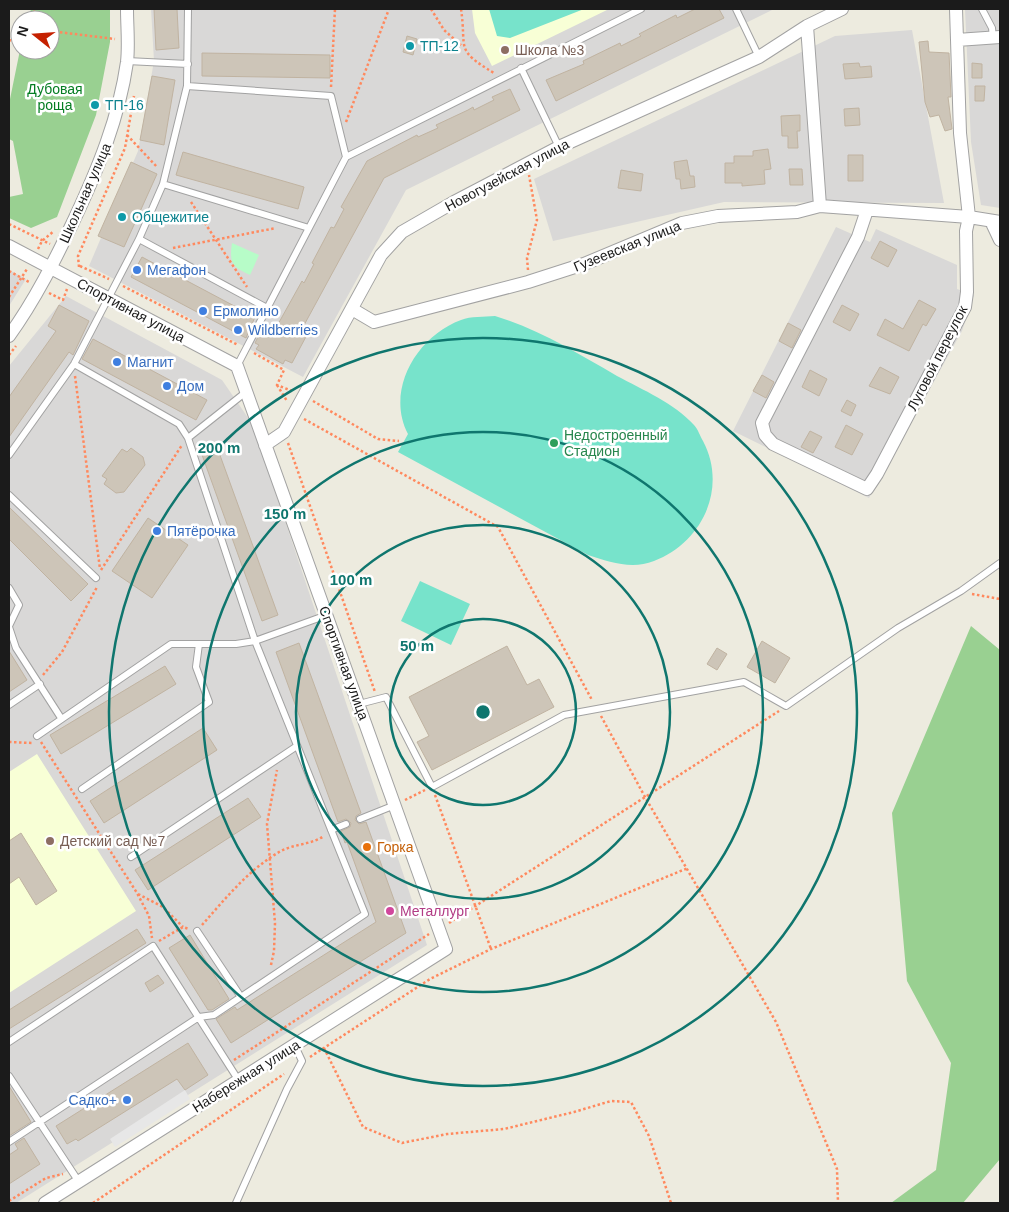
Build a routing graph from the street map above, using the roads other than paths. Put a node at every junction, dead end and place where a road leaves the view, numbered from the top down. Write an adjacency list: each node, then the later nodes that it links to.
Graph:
1 (127, 9): 12 (street, Школьная улица)
2 (188, 9): 13 (lane)
3 (641, 9): 14 (lane)
4 (736, 9): 11 (lane)
5 (842, 9): 8 (street, Новогузейская улица)
6 (956, 9): 10 (street, Луговой переулок)
7 (982, 9): 9 (lane)
8 (807, 26): 11 (street, Новогузейская улица); 19 (street)
9 (997, 37): 10 (street)
10 (958, 40): 21 (street, Луговой переулок)
11 (759, 57): 16 (street, Новогузейская улица)
12 (127, 61): 13 (lane); 27 (street, Школьная улица)
13 (188, 64): 15 (lane)
14 (521, 68): 16 (lane); 17 (lane)
15 (187, 86): 17 (lane); 18 (lane)
16 (559, 146): 30 (street, Новогузейская улица)
17 (346, 157): 23 (lane)
18 (163, 184): 23 (lane); 24 (lane)
19 (820, 206): 20 (street, Гузеевская улица); 30 (street, Гузеевская улица)
20 (867, 210): 21 (street, Гузеевская улица); 21 (street, Луговой переулок)
21 (969, 217): 22 (street, Гузеевская улица)
22 (996, 221): 25 (street)
23 (309, 228): 29 (lane)
24 (139, 239): 28 (lane); 29 (lane)
25 (1000, 240)
26 (9, 246): 27 (street, Спортивная улица)
27 (50, 267): 28 (street, Спортивная улица); 31 (street, Школьная улица)
28 (108, 298): 32 (lane); 33 (street, Спортивная улица)
29 (267, 308): 33 (lane)
30 (352, 309): 36 (street, Новогузейская улица)
31 (9, 336)
32 (74, 364): 35 (lane); 37 (lane)
33 (237, 366): 34 (street, Спортивная улица)
34 (246, 392): 35 (lane); 36 (street, Спортивная улица)
35 (188, 438): 44 (lane)
36 (266, 445): 42 (street, Спортивная улица)
37 (9, 455)
38 (9, 495): 40 (lane)
39 (1000, 563): 49 (lane)
40 (96, 578)
41 (9, 588): 43 (lane)
42 (327, 615): 44 (lane); 49 (street, Спортивная улица)
43 (9, 627): 46 (lane)
44 (255, 641): 45 (lane); 53 (lane)
45 (199, 644): 51 (lane); 54 (lane)
46 (16, 648): 47 (lane); 48 (lane)
47 (9, 652)
48 (40, 684): 50 (lane); 51 (lane)
49 (359, 704): 55 (street, Спортивная улица)
50 (9, 705)
51 (61, 718): 52 (lane)
52 (37, 736)
53 (297, 746): 58 (lane); 59 (lane)
54 (82, 789)
55 (395, 805): 56 (lane); 61 (street, Спортивная улица)
56 (360, 819)
57 (346, 824): 58 (lane)
58 (331, 830): 62 (lane)
59 (131, 857)
60 (197, 931): 62 (lane)
61 (446, 949): 65 (street, Набережная улица)
62 (242, 997): 63 (lane)
63 (199, 1016): 64 (lane); 67 (lane); 68 (lane)
64 (9, 1042)
65 (295, 1046): 67 (street, Набережная улица); 72 (lane)
66 (9, 1076): 68 (lane)
67 (239, 1081): 70 (street, Набережная улица)
68 (37, 1122): 69 (lane); 70 (lane)
69 (9, 1142)
70 (75, 1177): 71 (street, Набережная улица)
71 (45, 1203)
72 (236, 1203)

